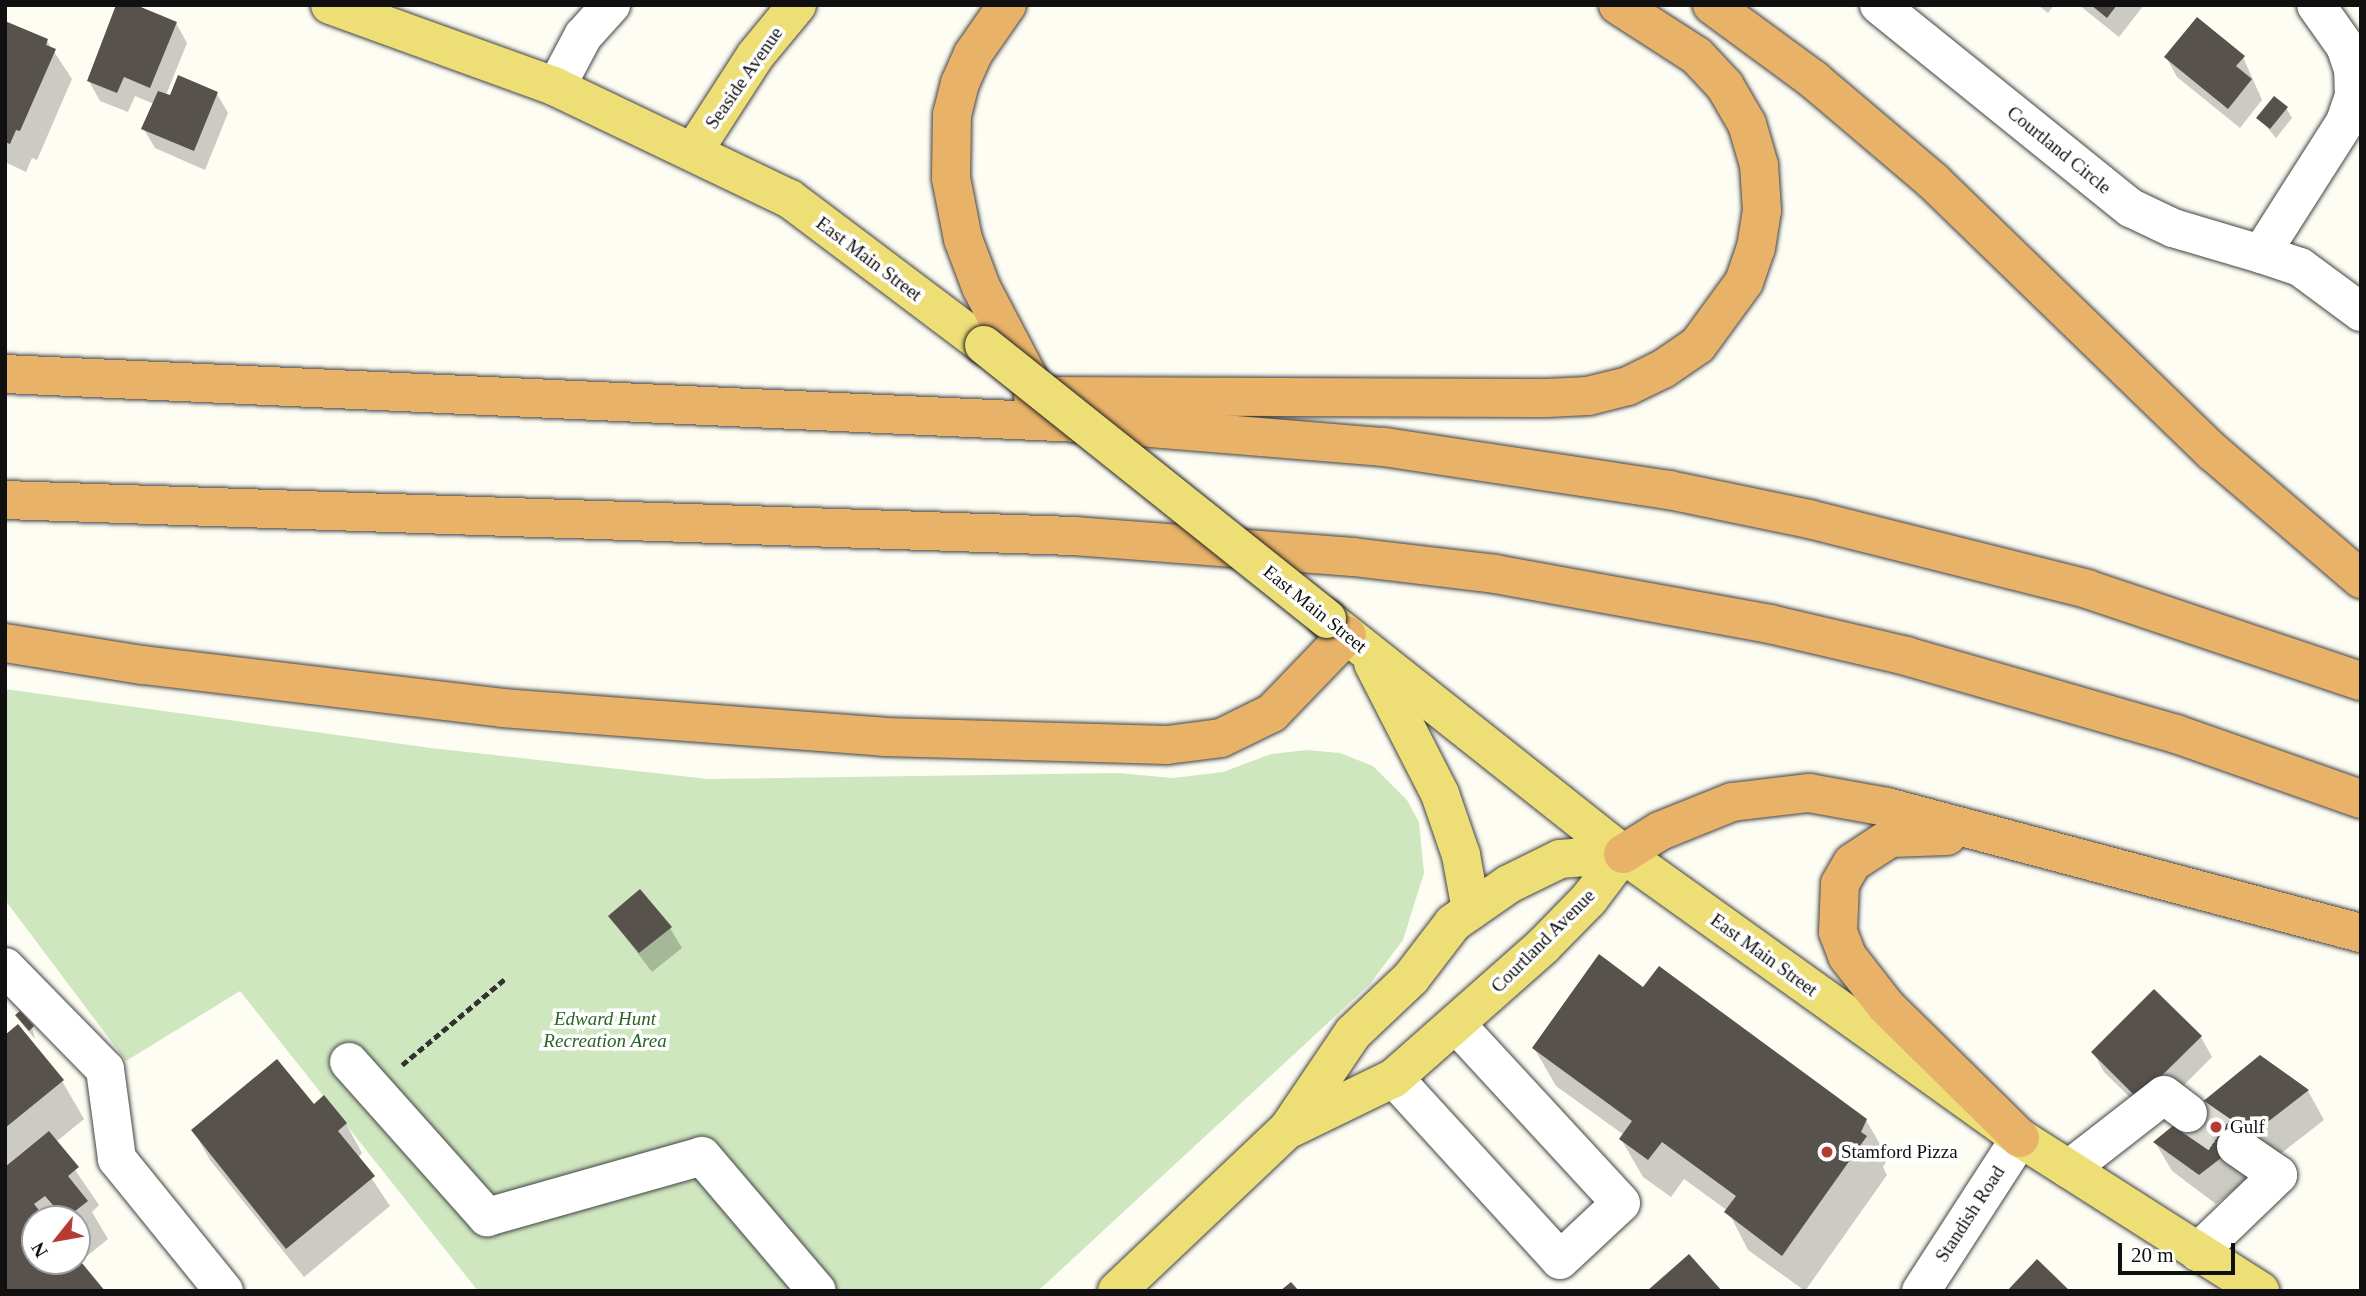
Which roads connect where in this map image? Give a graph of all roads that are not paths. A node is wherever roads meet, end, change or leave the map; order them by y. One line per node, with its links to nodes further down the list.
1 (611, 5): 9 (street)
2 (797, 5): 10 (main road, Seaside Avenue)
3 (1007, 5): 14 (highway)
4 (1618, 5): 15 (highway)
5 (1712, 5): 17 (highway)
6 (1879, 5): 11 (street, Courtland Circle)
7 (2316, 5): 11 (street)
8 (338, 7): 9 (main road, East Main Street)
9 (556, 87): 10 (main road, East Main Street)
10 (693, 152): 14 (main road, East Main Street, bridge)
11 (2261, 254): 12 (street, Courtland Circle)
12 (2361, 312)
13 (5, 374): 15 (highway)
14 (1029, 379): 18 (main road, East Main Street, bridge)
15 (453, 394): 20 (highway)
16 (5, 500): 21 (highway)
17 (2361, 579)
18 (1347, 635): 19 (highway); 22 (main road, East Main Street); 24 (main road)
19 (5, 643)
20 (2361, 681)
21 (2361, 799)
22 (1623, 854): 23 (highway); 24 (main road, Courtland Avenue); 27 (main road, Courtland Avenue); 33 (main road, East Main Street)
23 (2177, 885): 25 (highway); 33 (highway)
24 (1471, 910): 28 (main road, Courtland Avenue)
25 (2361, 933)
26 (5, 967): 38 (street)
27 (1457, 1024): 30 (main road, Courtland Avenue); 30 (street)
28 (1353, 1033): 30 (main road); 32 (main road, Courtland Avenue)
29 (349, 1062): 37 (street)
30 (1394, 1078): 32 (main road, Courtland Avenue)
31 (2188, 1113): 35 (street)
32 (1287, 1129): 39 (main road, Courtland Avenue)
33 (2020, 1138): 35 (main road, East Main Street); 40 (street, Standish Road)
34 (2236, 1146): 36 (street)
35 (2069, 1168): 36 (main road, East Main Street)
36 (2198, 1252): 41 (main road, East Main Street)
37 (813, 1289)
38 (224, 1291)
39 (1117, 1291)
40 (1921, 1291)
41 (2260, 1291)

